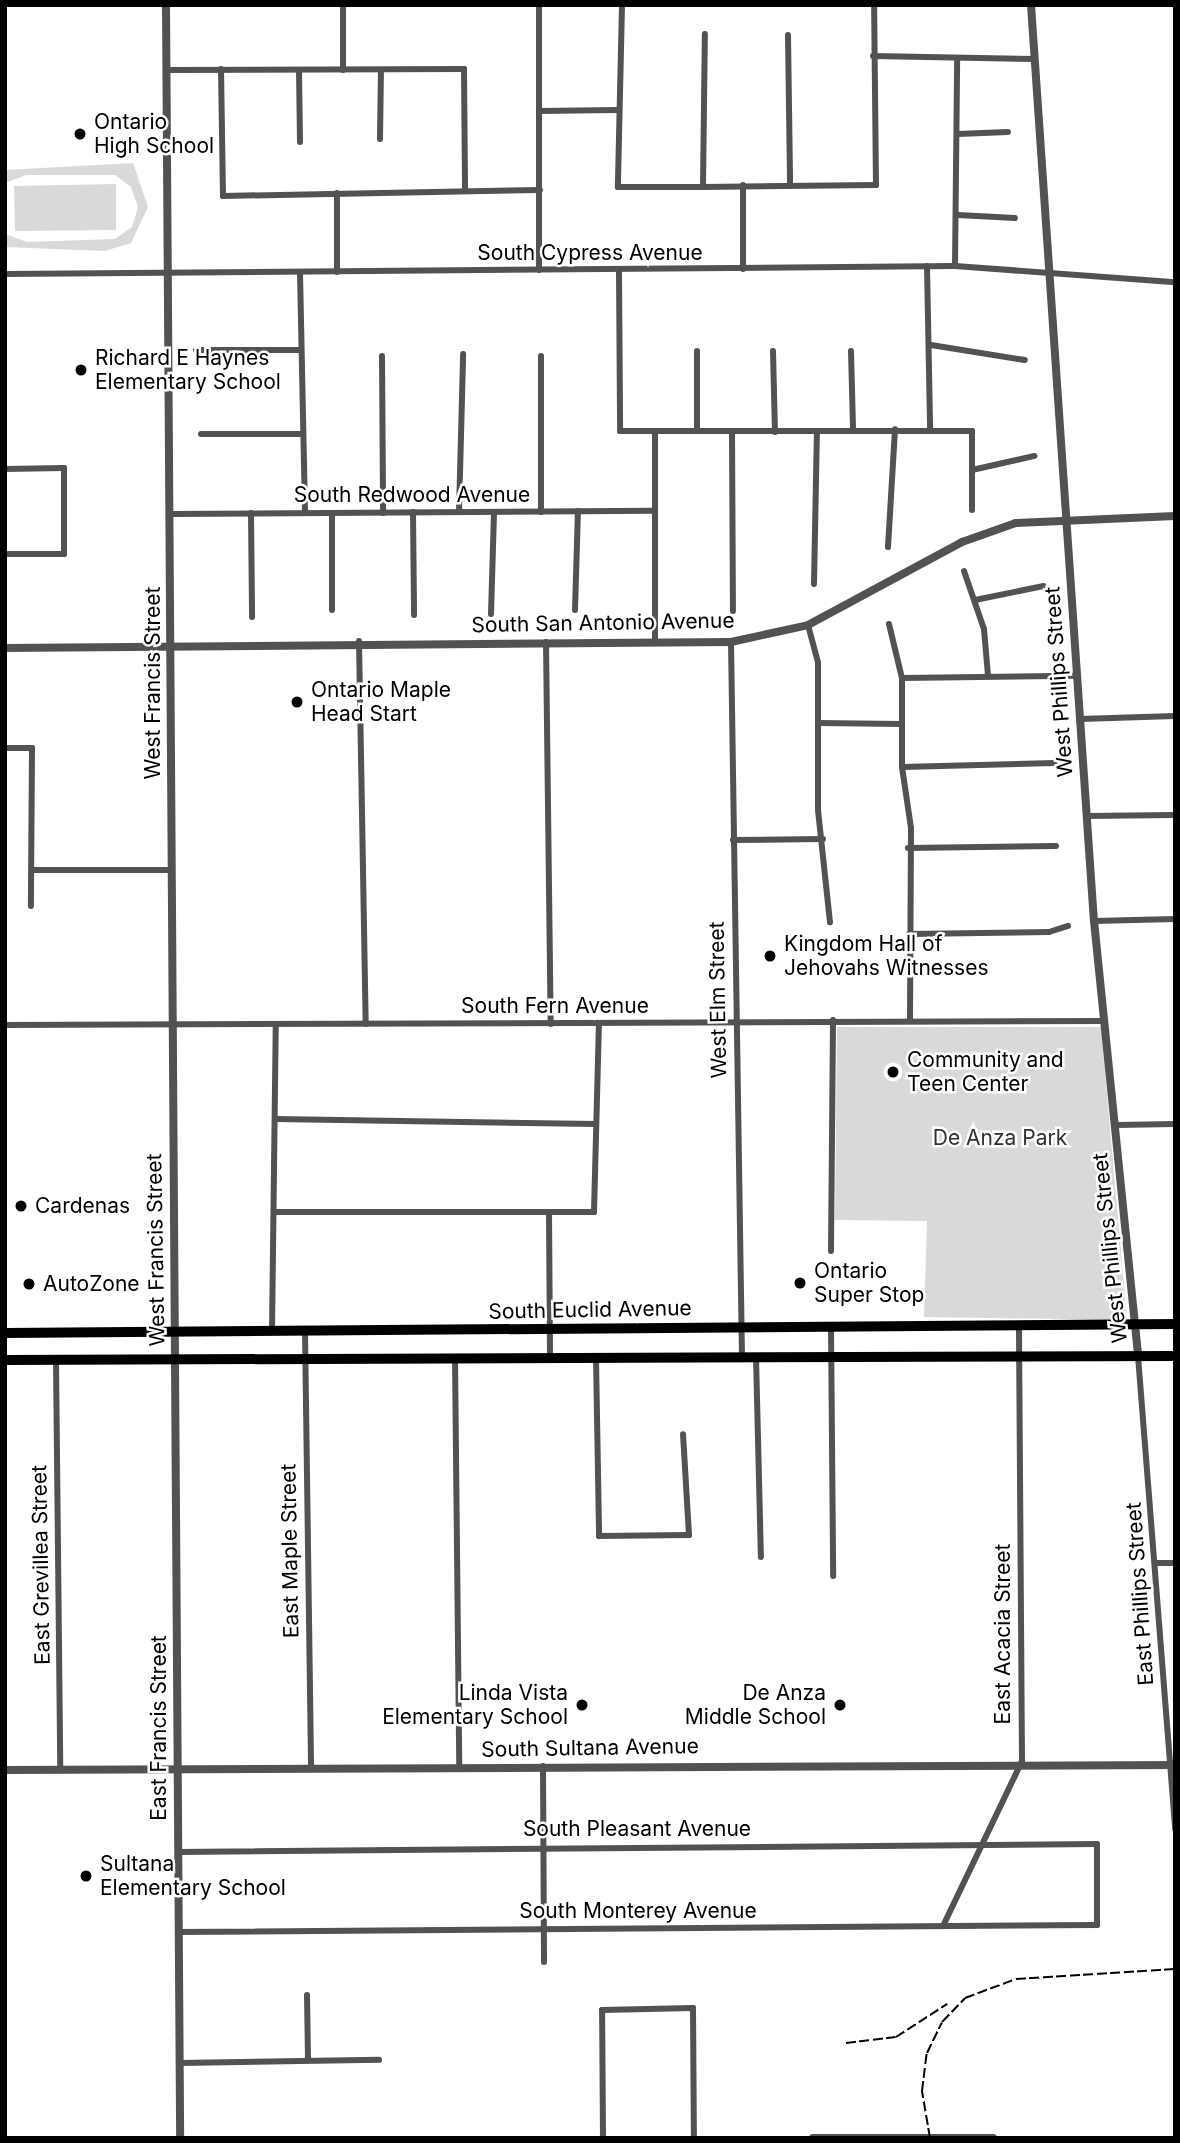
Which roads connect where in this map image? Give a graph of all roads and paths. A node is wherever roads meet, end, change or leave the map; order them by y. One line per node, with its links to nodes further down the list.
1 (166, 5): 14 (street, West Francis Street)
2 (343, 5): 15 (street)
3 (539, 5): 18 (street)
4 (622, 5): 17 (street)
5 (874, 5): 9 (street)
6 (1031, 5): 10 (street, West Phillips Street)
7 (705, 34): 25 (street)
8 (788, 35): 24 (street)
9 (873, 56): 11 (street); 24 (street)
10 (1035, 59): 11 (street); 40 (street, West Phillips Street)
11 (957, 61): 20 (street)
12 (221, 69): 13 (street); 14 (street); 28 (street)
13 (299, 69): 15 (street); 22 (street)
14 (166, 70): 37 (street, West Francis Street)
15 (343, 70): 16 (street)
16 (380, 71): 21 (street); 26 (street)
17 (618, 110): 18 (street); 25 (street)
18 (539, 111): 27 (street)
19 (1009, 132): 20 (street)
20 (958, 134): 29 (street)
21 (380, 139)
22 (300, 142)
23 (743, 185): 24 (street); 25 (street); 33 (street)
24 (790, 186)
25 (703, 187)
26 (465, 190): 27 (street); 28 (street)
27 (540, 190): 34 (street)
28 (337, 193): 36 (street)
29 (958, 215): 30 (street); 32 (street)
30 (1015, 218)
31 (927, 266): 32 (street, South Cypress Avenue); 33 (street, South Cypress Avenue); 42 (street)
32 (955, 266): 40 (street, South Cypress Avenue)
33 (743, 269): 35 (street, South Cypress Avenue)
34 (539, 270): 35 (street, South Cypress Avenue); 36 (street, South Cypress Avenue)
35 (619, 271): 56 (street)
36 (337, 272): 38 (street, South Cypress Avenue)
37 (170, 273): 38 (street, South Cypress Avenue); 39 (street, South Cypress Avenue); 76 (street, West Francis Street)
38 (300, 273): 44 (street)
39 (5, 274)
40 (1047, 276): 41 (street, South Cypress Avenue); 78 (street, West Phillips Street)
41 (1175, 282)
42 (931, 345): 51 (street); 52 (street)
43 (196, 350): 44 (street)
44 (301, 350): 61 (street)
45 (696, 351): 55 (street)
46 (773, 351): 58 (street)
47 (851, 351): 53 (street)
48 (463, 354): 69 (street)
49 (382, 356): 75 (street)
50 (541, 356): 71 (street)
51 (1025, 360)
52 (930, 428): 54 (street); 64 (street)
53 (853, 429): 54 (street); 59 (street)
54 (895, 429): 79 (street)
55 (698, 430): 56 (street); 57 (street)
56 (655, 431): 67 (street)
57 (732, 431): 58 (street); 87 (street)
58 (775, 432): 59 (street)
59 (817, 433): 82 (street)
60 (201, 434): 61 (street)
61 (303, 434): 73 (street)
62 (1034, 456): 64 (street)
63 (5, 469): 80 (street)
64 (972, 470): 65 (street)
65 (972, 510)
66 (578, 511): 67 (street, South Redwood Avenue); 71 (street, South Redwood Avenue); 86 (street)
67 (653, 511): 94 (street)
68 (413, 512): 69 (street, South Redwood Avenue); 75 (street, South Redwood Avenue); 89 (street)
69 (459, 512): 70 (street, South Redwood Avenue)
70 (494, 512): 71 (street, South Redwood Avenue); 88 (street)
71 (541, 512)
72 (251, 513): 73 (street, South Redwood Avenue); 76 (street, South Redwood Avenue); 90 (street)
73 (305, 513): 74 (street, South Redwood Avenue)
74 (332, 513): 75 (street, South Redwood Avenue); 85 (street)
75 (383, 513)
76 (172, 514): 97 (street, West Francis Street)
77 (1175, 516): 78 (street, South San Antonio Avenue)
78 (1065, 517): 92 (street, South San Antonio Avenue); 99 (street, West Phillips Street)
79 (888, 547)
80 (5, 554)
81 (964, 571): 84 (street)
82 (814, 584)
83 (1044, 586): 84 (street)
84 (975, 600): 100 (street)
85 (332, 610)
86 (575, 610)
87 (733, 611)
88 (491, 614)
89 (414, 615)
90 (252, 617)
91 (890, 624): 101 (street)
92 (808, 625): 96 (street, South San Antonio Avenue); 104 (street)
93 (359, 641): 95 (street, South San Antonio Avenue); 97 (street, South San Antonio Avenue); 129 (street)
94 (655, 641): 95 (street, South San Antonio Avenue); 96 (street, South San Antonio Avenue)
95 (546, 642): 130 (street)
96 (731, 642): 112 (street, West Elm Street)
97 (170, 647): 98 (street, South San Antonio Avenue); 116 (street, West Francis Street)
98 (5, 648)
99 (1077, 676): 100 (street); 103 (street, West Phillips Street)
100 (988, 677): 101 (street)
101 (902, 678): 105 (street)
102 (1175, 716): 103 (street)
103 (1080, 719): 110 (street, West Phillips Street)
104 (818, 723): 105 (street); 111 (street)
105 (901, 724): 108 (street)
106 (5, 748): 115 (street)
107 (1055, 763): 108 (street)
108 (902, 766): 114 (street)
109 (1173, 815): 110 (street)
110 (1087, 816): 119 (street, West Phillips Street)
111 (823, 839): 112 (street); 120 (street)
112 (733, 840): 126 (street, West Elm Street)
113 (1056, 846): 114 (street)
114 (908, 848): 122 (street)
115 (33, 870): 116 (street); 117 (street)
116 (170, 870): 127 (street, West Francis Street)
117 (31, 906)
118 (1175, 919): 119 (street)
119 (1094, 921): 125 (street, West Phillips Street)
120 (830, 922)
121 (1068, 926): 122 (street)
122 (909, 934): 124 (street)
123 (833, 1020): 124 (street, South Fern Avenue); 126 (street, South Fern Avenue); 139 (street)
124 (910, 1021): 125 (street, South Fern Avenue)
125 (1104, 1021): 136 (street, West Phillips Street)
126 (736, 1022): 132 (street, South Fern Avenue); 143 (street, West Elm Street)
127 (171, 1024): 128 (street, South Fern Avenue); 131 (street, South Fern Avenue); 149 (street, West Francis Street)
128 (276, 1024): 129 (street, South Fern Avenue); 133 (street)
129 (366, 1024): 130 (street, South Fern Avenue)
130 (551, 1024): 132 (street, South Fern Avenue)
131 (5, 1025)
132 (599, 1026): 134 (street)
133 (276, 1119): 134 (street); 137 (street)
134 (596, 1124): 138 (street)
135 (1175, 1124): 136 (street)
136 (1116, 1125): 140 (street, West Phillips Street)
137 (274, 1212): 138 (street); 146 (street)
138 (549, 1212): 145 (street)
139 (831, 1251)
140 (1134, 1324): 141 (main road, South Euclid Avenue); 142 (main road, South Euclid Avenue); 151 (street, West Phillips Street)
141 (1175, 1324)
142 (1019, 1325): 144 (main road, South Euclid Avenue); 150 (street, East Acacia Street)
143 (741, 1326): 144 (main road, South Euclid Avenue); 145 (main road, South Euclid Avenue); 153 (street, West Elm Street)
144 (831, 1326): 155 (street)
145 (550, 1331): 147 (main road, South Euclid Avenue); 158 (street)
146 (272, 1332): 147 (main road, South Euclid Avenue); 149 (main road, South Euclid Avenue)
147 (305, 1332): 156 (street, East Maple Street)
148 (5, 1333): 149 (main road, South Euclid Avenue)
149 (175, 1333): 162 (street, West Francis Street)
150 (1019, 1356): 151 (main road); 155 (main road); 168 (street, East Acacia Street)
151 (1138, 1356): 152 (main road); 165 (street, East Phillips Street)
152 (1175, 1356)
153 (742, 1357): 154 (main road); 159 (main road)
154 (756, 1357): 155 (main road); 164 (street)
155 (831, 1357): 167 (street)
156 (304, 1358): 157 (main road); 162 (main road); 173 (street, East Maple Street)
157 (455, 1358): 158 (main road); 171 (street)
158 (550, 1358): 159 (main road)
159 (596, 1358): 163 (street)
160 (5, 1360): 161 (main road)
161 (56, 1360): 162 (main road); 175 (street, East Grevillea Street)
162 (175, 1361): 172 (street, East Francis Street)
163 (683, 1434)
164 (761, 1557)
165 (1155, 1563): 166 (street); 169 (street, East Phillips Street)
166 (1175, 1563)
167 (833, 1576)
168 (1021, 1761): 169 (street, South Sultana Avenue); 170 (street, South Sultana Avenue); 177 (street, East Acacia Street)
169 (1172, 1765): 176 (street, East Phillips Street)
170 (543, 1766): 171 (street, South Sultana Avenue); 178 (street)
171 (459, 1767): 173 (street, South Sultana Avenue)
172 (177, 1769): 173 (street, South Sultana Avenue); 175 (street, South Sultana Avenue); 179 (street, East Francis Street)
173 (311, 1769)
174 (5, 1770): 175 (street, South Sultana Avenue)
175 (60, 1770)
176 (1175, 1830)
177 (981, 1844): 178 (street, South Pleasant Avenue); 180 (street, South Pleasant Avenue); 181 (street, East Acacia Street)
178 (542, 1847): 179 (street, South Pleasant Avenue); 182 (street)
179 (178, 1852): 183 (street, East Francis Street)
180 (1097, 1925): 181 (street, South Monterey Avenue)
181 (943, 1926): 182 (street, South Monterey Avenue)
182 (543, 1929): 183 (street, South Monterey Avenue); 184 (street)
183 (178, 1932): 188 (street, East Francis Street)
184 (544, 1962)
185 (307, 1995): 186 (street)
186 (308, 2060): 187 (street); 188 (street)
187 (379, 2060)
188 (179, 2063): 189 (street, East Francis Street)
189 (180, 2138)
190 (603, 2138): 191 (street)
191 (694, 2138)
192 (813, 2138): 193 (street)
193 (993, 2138)

